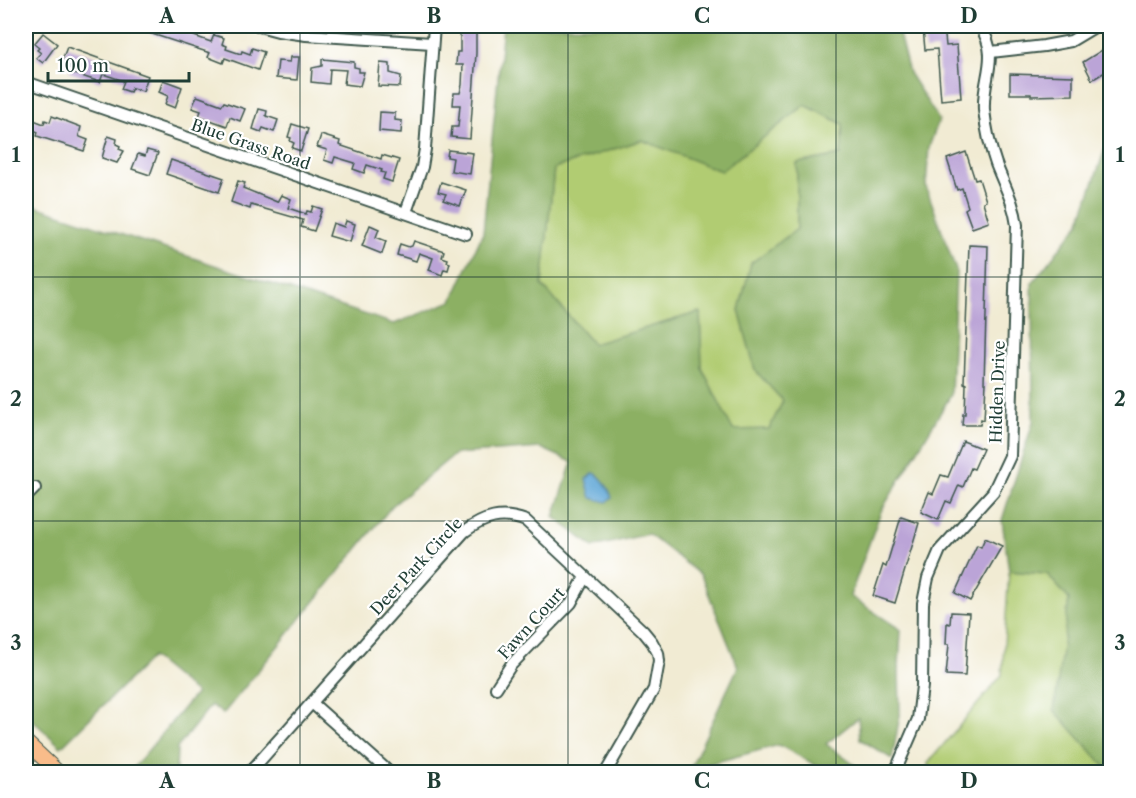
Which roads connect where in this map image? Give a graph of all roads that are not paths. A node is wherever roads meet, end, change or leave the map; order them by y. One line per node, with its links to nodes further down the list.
1 (259, 26): 6 (street)
2 (434, 26): 6 (street)
3 (980, 26): 7 (street)
4 (1096, 26): 5 (street)
5 (1078, 30): 7 (street)
6 (432, 44): 9 (street)
7 (991, 52): 21 (street, Hidden Drive)
8 (26, 82): 9 (street, Blue Grass Road)
9 (406, 212): 10 (street, Blue Grass Road)
10 (466, 234)
11 (35, 488): 12 (street)
12 (26, 497)
13 (585, 577): 14 (street, Fawn Court); 15 (street, Deer Park Circle); 20 (street, Deer Park Circle)
14 (496, 688)
15 (312, 704): 18 (street, Deer Park Circle); 19 (street)
16 (26, 742): 17 (main road)
17 (58, 772)
18 (250, 772)
19 (389, 772)
20 (606, 772)
21 (895, 772)

